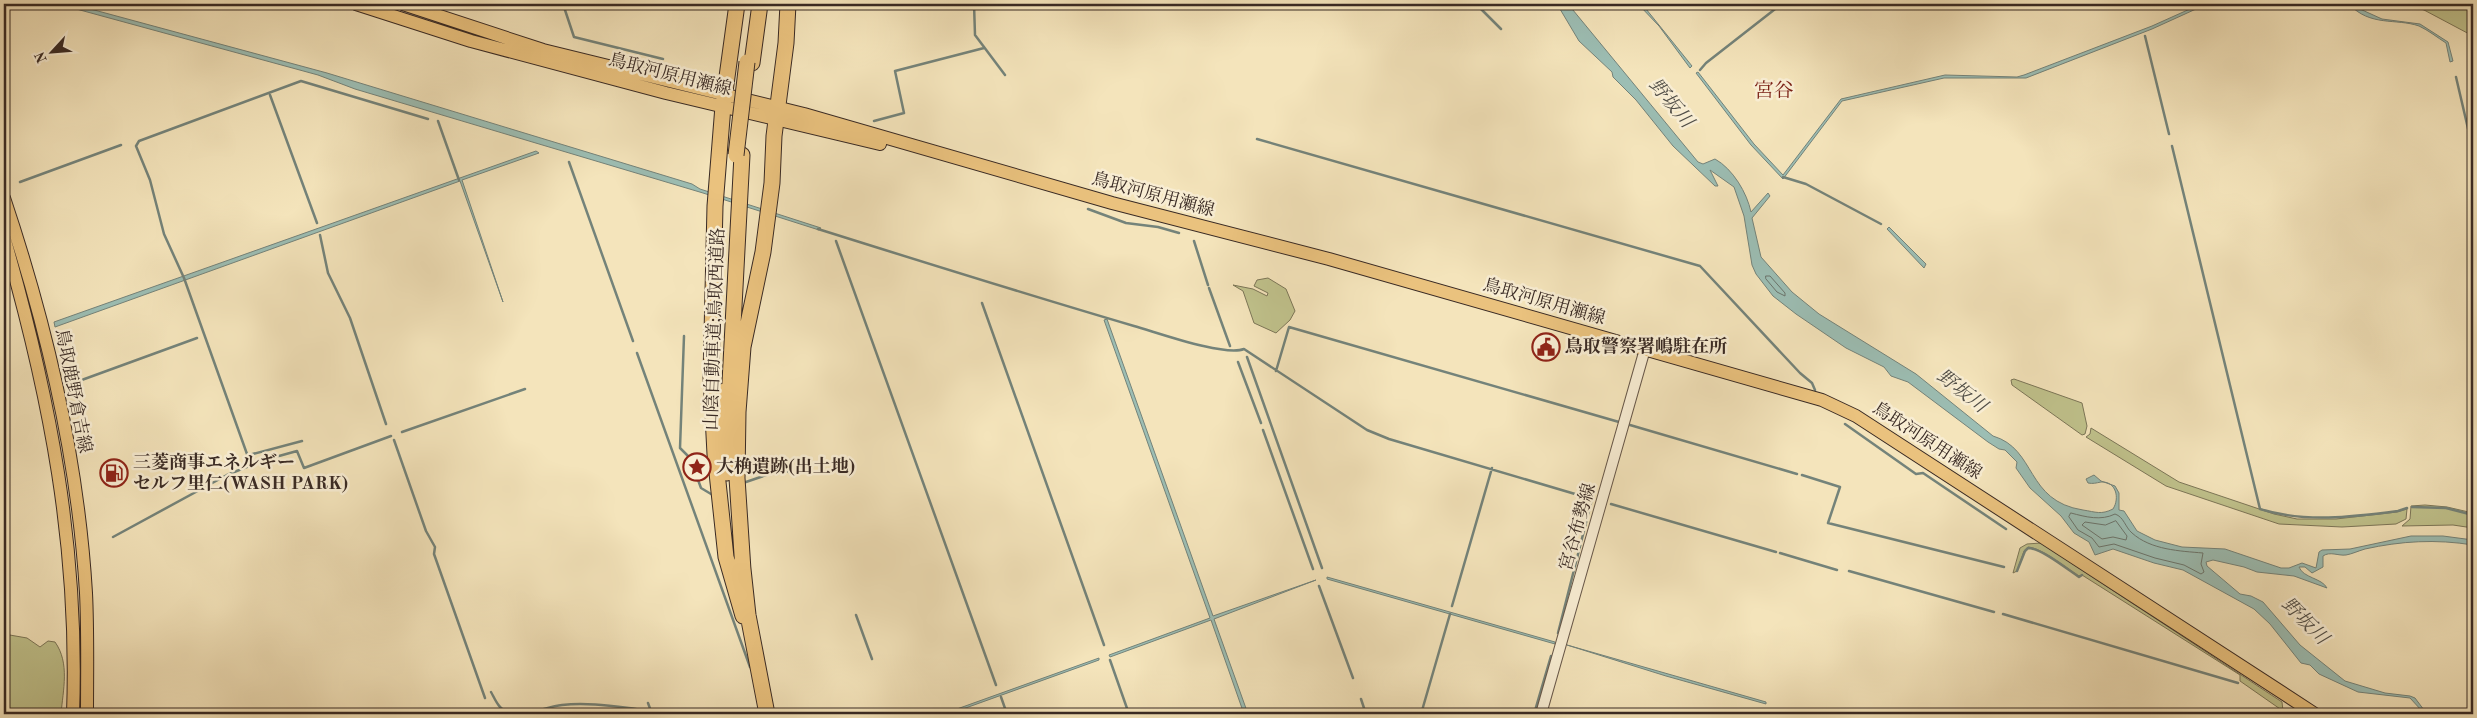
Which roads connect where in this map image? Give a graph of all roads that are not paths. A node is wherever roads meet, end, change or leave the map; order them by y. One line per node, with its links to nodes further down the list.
1 (356, 4): 8 (main road, 鳥取河原用瀬線)
2 (403, 4): 8 (main road, 鳥取河原用瀬線)
3 (737, 4): 8 (highway)
4 (754, 4): 7 (highway, 山陰自動車道;鳥取西道路)
5 (760, 4): 7 (highway, 山陰自動車道;鳥取西道路)
6 (788, 4): 9 (highway)
7 (749, 62): 13 (highway, 山陰自動車道;鳥取西道路, bridge)
8 (724, 100): 9 (main road, 鳥取河原用瀬線); 13 (highway)
9 (776, 113): 12 (main road, 鳥取河原用瀬線); 13 (highway)
10 (4, 198): 15 (main road, 鳥取鹿野倉吉線)
11 (4, 237): 14 (main road, 鳥取鹿野倉吉線)
12 (1646, 349): 18 (street, 宮谷布勢線); 19 (main road, 鳥取河原用瀬線)
13 (727, 453): 16 (highway); 17 (highway)
14 (73, 714)
15 (87, 714)
16 (760, 714)
17 (767, 714)
18 (1542, 714)
19 (2315, 714)

